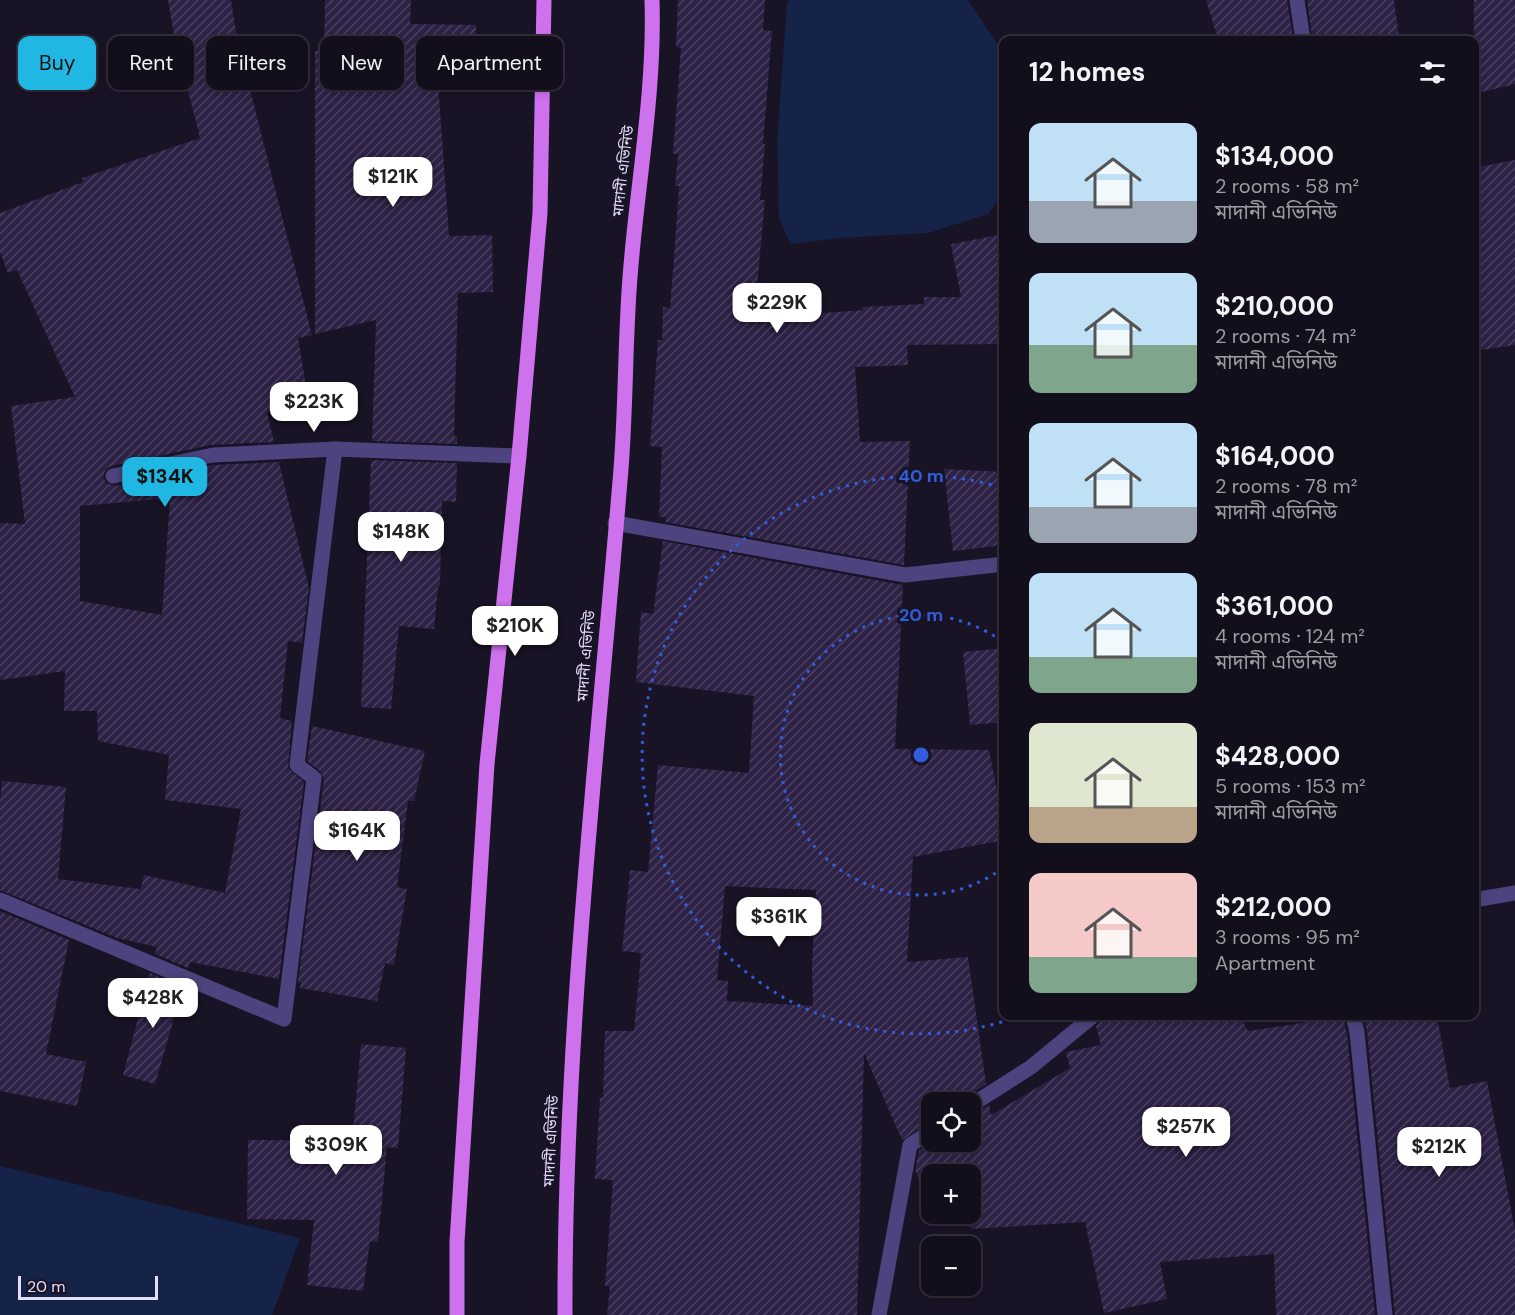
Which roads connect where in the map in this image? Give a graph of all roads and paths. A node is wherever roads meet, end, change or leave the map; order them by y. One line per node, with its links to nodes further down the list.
1 (544, 0): 6 (main road)
2 (652, 0): 8 (main road, মাদানী এভিনিউ)
3 (1297, 0): 4 (street)
4 (1302, 36)
5 (335, 449): 6 (street); 7 (street); 12 (street)
6 (519, 456): 17 (main road)
7 (113, 476)
8 (615, 523): 9 (street); 18 (main road, মাদানী এভিনিউ)
9 (999, 565)
10 (1515, 892): 11 (street)
11 (1479, 899)
12 (0, 900)
13 (1088, 1020): 15 (street)
14 (1354, 1020): 20 (street)
15 (981, 1099)
16 (921, 1138): 19 (street)
17 (457, 1315)
18 (565, 1315)
19 (879, 1315)
20 (1385, 1315)

